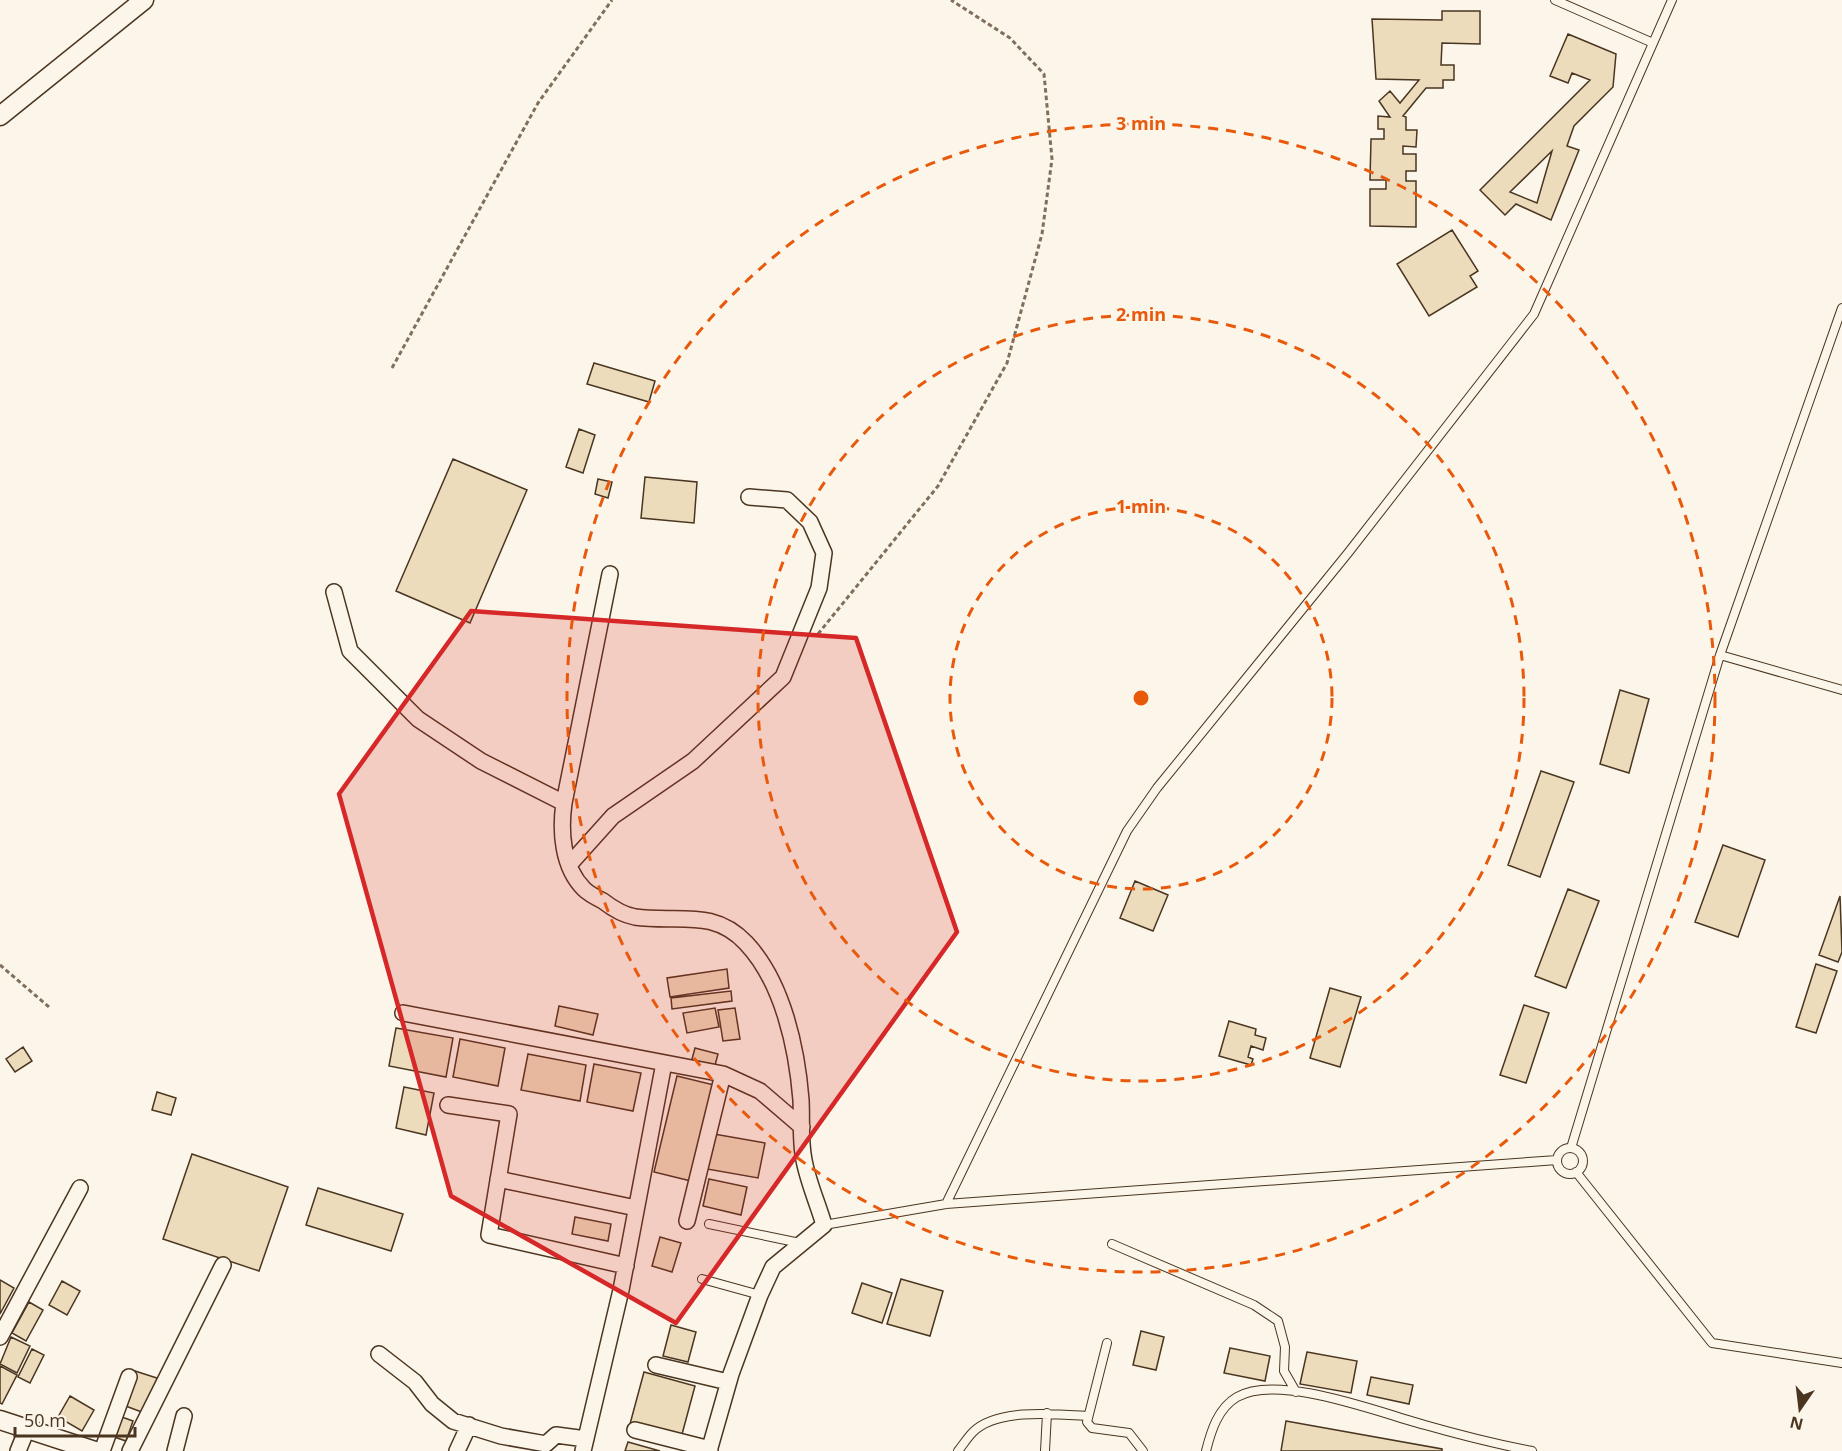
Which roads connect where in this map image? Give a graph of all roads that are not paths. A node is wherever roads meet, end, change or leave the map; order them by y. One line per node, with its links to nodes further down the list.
1 (144, 0): 5 (street)
2 (1556, 0): 4 (lane)
3 (1672, 0): 4 (lane)
4 (1653, 43): 24 (lane)
5 (0, 116)
6 (1842, 308): 10 (lane)
7 (749, 497): 13 (street)
8 (610, 574): 12 (street)
9 (334, 592): 12 (street)
10 (1720, 655): 11 (lane); 19 (lane)
11 (1842, 690)
12 (564, 803): 13 (street)
13 (569, 865): 18 (street)
14 (403, 1013): 15 (street)
15 (664, 1063): 16 (street); 25 (street)
16 (723, 1074): 18 (street); 26 (street)
17 (447, 1105): 22 (street)
18 (802, 1127): 28 (street)
19 (1571, 1148): 20 (lane); 21 (lane)
20 (1557, 1160): 21 (lane); 24 (lane)
21 (1576, 1172): 38 (lane)
22 (498, 1179): 25 (street); 32 (street)
23 (80, 1188): 35 (street)
24 (946, 1204): 28 (lane)
25 (636, 1208): 32 (street)
26 (687, 1221)
27 (709, 1224): 29 (lane)
28 (824, 1225): 29 (street)
29 (800, 1243): 34 (street)
30 (1112, 1244): 42 (lane)
31 (223, 1265): 56 (street)
32 (626, 1266): 50 (street)
33 (702, 1279): 34 (lane)
34 (760, 1295): 41 (street)
35 (0, 1337)
36 (1107, 1343): 45 (lane)
37 (379, 1354): 47 (street)
38 (1842, 1364)
39 (656, 1365): 41 (street)
40 (129, 1377): 55 (street)
41 (728, 1382): 51 (street)
42 (1296, 1392): 62 (lane); 63 (lane)
43 (1047, 1413): 45 (lane); 59 (lane); 60 (lane)
44 (184, 1416): 57 (street)
45 (1087, 1416): 61 (lane)
46 (0, 1420): 48 (street)
47 (468, 1425): 50 (street); 58 (street)
48 (30, 1430): 52 (street); 53 (street); 54 (street)
49 (635, 1430): 51 (street)
50 (585, 1445)
51 (710, 1450)
52 (18, 1451)
53 (26, 1451)
54 (95, 1451)
55 (102, 1451)
56 (130, 1451)
57 (175, 1451)
58 (457, 1451)
59 (958, 1451)
60 (1045, 1451)
61 (1143, 1451)
62 (1206, 1451)
63 (1532, 1451)

